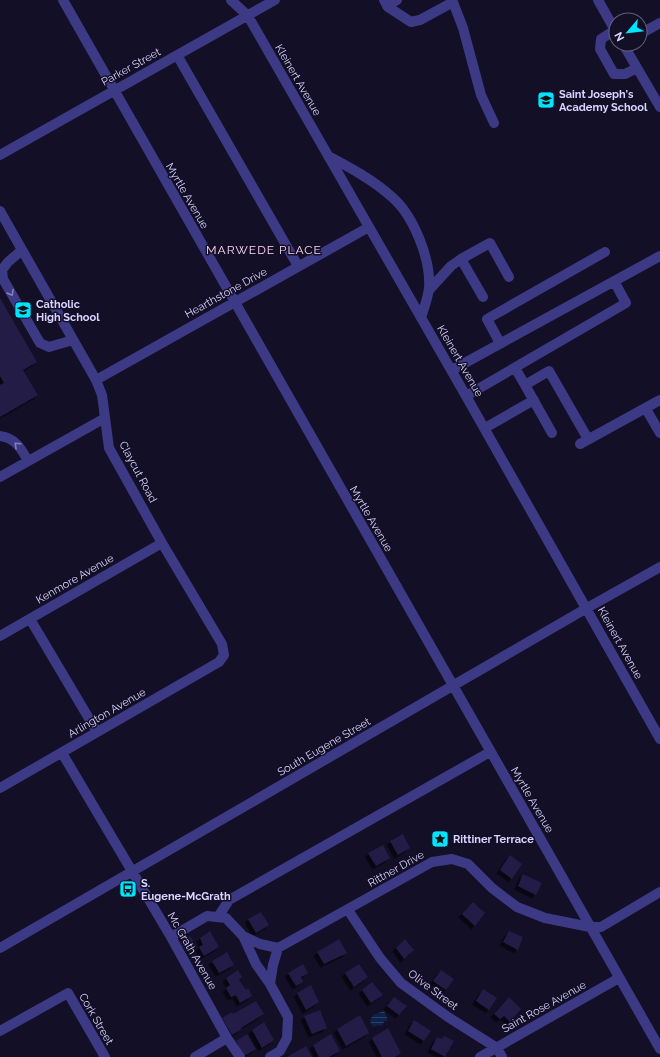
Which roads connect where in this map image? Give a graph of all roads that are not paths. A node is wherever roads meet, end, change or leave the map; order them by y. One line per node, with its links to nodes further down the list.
1 (63, 0): 16 (street, Myrtle Avenue)
2 (231, 0): 8 (street, Kleinert Avenue)
3 (274, 0): 8 (street, Parker Street)
4 (397, 0): 7 (street)
5 (598, 0): 9 (street)
6 (453, 1): 7 (street); 18 (street)
7 (386, 3)
8 (248, 16): 14 (street, Parker Street); 20 (street, Kleinert Avenue)
9 (608, 17)
10 (660, 23): 11 (street)
11 (648, 30)
12 (608, 35): 15 (street)
13 (628, 52): 15 (street)
14 (176, 55): 16 (street, Parker Street); 27 (street)
15 (637, 68): 17 (street)
16 (113, 90): 19 (street, Parker Street); 32 (street, Myrtle Avenue)
17 (660, 107)
18 (494, 123)
19 (0, 155)
20 (328, 155): 22 (street, Kleinert Avenue); 30 (street)
21 (0, 213): 23 (street, Claycut Road)
22 (368, 227): 27 (street, Hearthstone Drive); 33 (street, Kleinert Avenue)
23 (22, 250): 34 (street, Claycut Road); 34 (street, one-way to 34)
24 (604, 252): 35 (street)
25 (660, 256): 29 (street)
26 (461, 259): 28 (street); 30 (street); 31 (street)
27 (298, 266): 32 (street, Hearthstone Drive)
28 (508, 278)
29 (614, 281): 35 (street); 36 (street)
30 (429, 290): 33 (street)
31 (483, 297)
32 (234, 302): 38 (street, Hearthstone Drive); 57 (street, Myrtle Avenue)
33 (422, 318): 37 (street, Kleinert Avenue)
34 (73, 340): 38 (street, Claycut Road)
35 (500, 343): 37 (street)
36 (515, 368): 39 (street); 40 (street)
37 (452, 370): 40 (street, Kleinert Avenue)
38 (96, 380): 44 (street, Claycut Road)
39 (525, 384): 41 (street); 43 (street)
40 (466, 396): 45 (street, Kleinert Avenue)
41 (534, 400): 45 (street); 46 (street)
42 (660, 401): 43 (street)
43 (646, 409): 47 (street)
44 (105, 418): 49 (street); 51 (street, Claycut Road)
45 (485, 428): 53 (street, Kleinert Avenue)
46 (552, 432)
47 (660, 433)
48 (0, 436): 49 (street, one-way to 48)
49 (28, 461): 50 (street)
50 (0, 477)
51 (162, 543): 54 (street, Kenmore Avenue); 56 (street, Claycut Road)
52 (660, 567): 53 (street, South Eugene Street)
53 (587, 608): 57 (street, South Eugene Street); 59 (street, Kleinert Avenue)
54 (30, 619): 55 (street, Kenmore Avenue); 58 (street)
55 (0, 636)
56 (224, 655): 58 (street, Arlington Avenue)
57 (453, 686): 61 (street, Myrtle Avenue); 63 (street, South Eugene Street)
58 (97, 732): 60 (street, Arlington Avenue)
59 (660, 739)
60 (62, 752): 62 (street, Arlington Avenue); 63 (street, Mc Grath Avenue)
61 (490, 752): 66 (street); 67 (street, Myrtle Avenue)
62 (0, 788)
63 (132, 872): 69 (street, Mc Grath Avenue); 70 (street, South Eugene Street)
64 (659, 896): 67 (street)
65 (348, 910): 67 (street, Rittner Drive); 71 (street, Rittner Drive); 76 (street, Olive Street)
66 (218, 917): 68 (street); 69 (street)
67 (590, 926): 72 (street, Myrtle Avenue)
68 (243, 936): 71 (street); 73 (street)
69 (171, 937): 75 (street, Mc Grath Avenue)
70 (0, 948)
71 (278, 948): 73 (street)
72 (619, 978): 76 (street, Saint Rose Avenue); 77 (street, Myrtle Avenue)
73 (270, 984): 81 (street)
74 (0, 1031): 78 (street, Cork Street)
75 (227, 1038): 79 (street); 80 (street, Mc Grath Avenue)
76 (497, 1048): 82 (street, Saint Rose Avenue); 83 (street, Olive Street)
77 (660, 1049)
78 (105, 1057)
79 (195, 1057)
80 (240, 1057)
81 (270, 1057)
82 (480, 1057)
83 (502, 1057)

